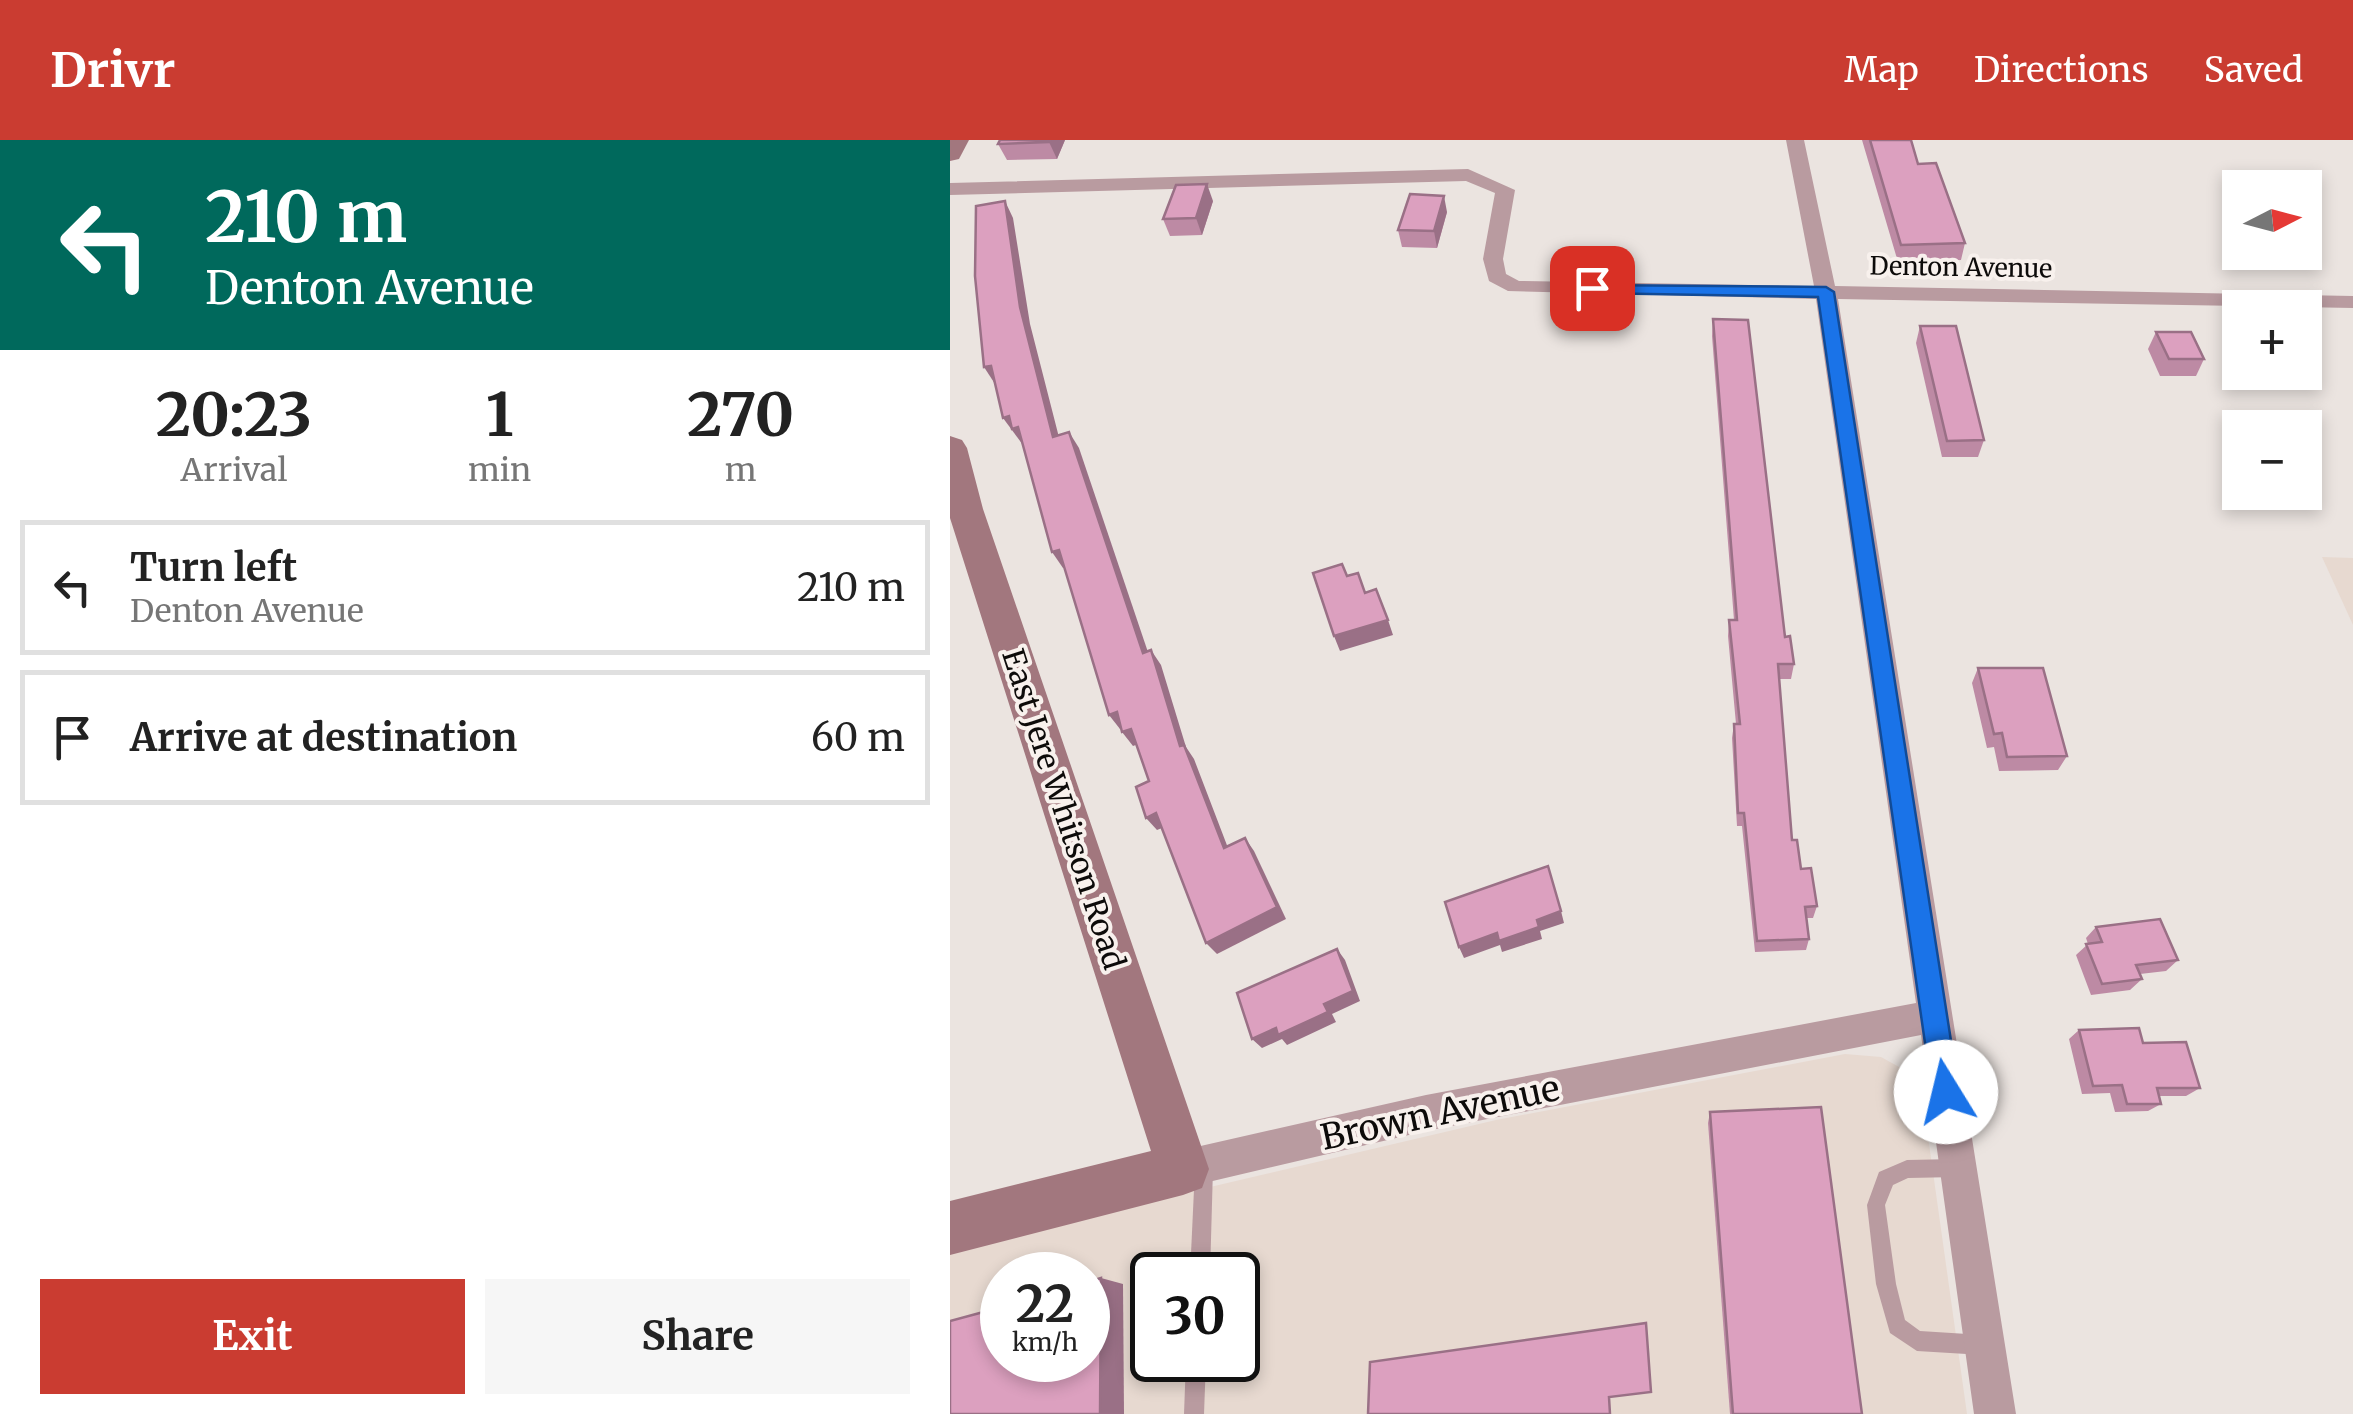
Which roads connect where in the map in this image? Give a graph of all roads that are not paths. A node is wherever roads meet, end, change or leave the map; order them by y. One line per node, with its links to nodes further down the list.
1 (956, 140): 3 (street)
2 (1795, 140): 5 (street)
3 (950, 153)
4 (950, 189): 5 (street, Denton Avenue)
5 (1826, 292): 6 (street, Denton Avenue); 8 (street)
6 (2353, 302)
7 (950, 448): 9 (street, East Jere Whitson Road)
8 (1934, 1016): 9 (street, Brown Avenue); 10 (street)
9 (1193, 1167): 11 (street, Brown Avenue); 12 (lane)
10 (1958, 1168): 13 (street); 13 (lane)
11 (950, 1228)
12 (1199, 1252)
13 (1984, 1345): 16 (street)
14 (1195, 1382): 15 (lane)
15 (1194, 1414)
16 (1995, 1414)

